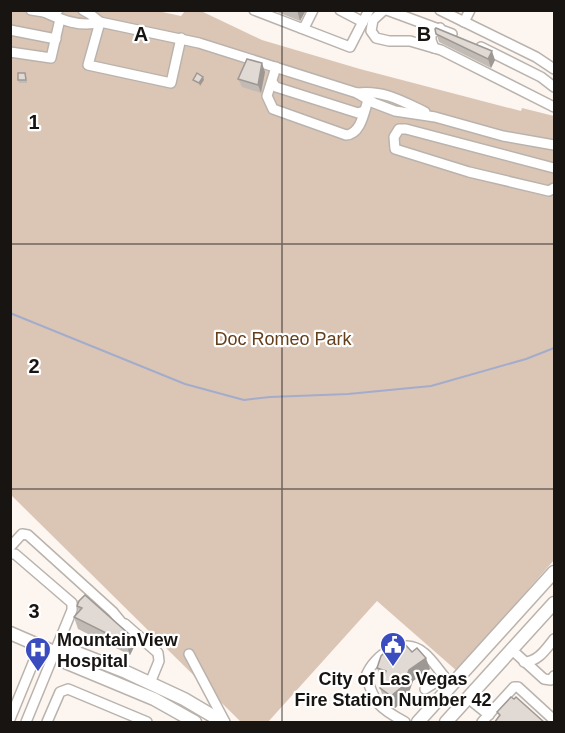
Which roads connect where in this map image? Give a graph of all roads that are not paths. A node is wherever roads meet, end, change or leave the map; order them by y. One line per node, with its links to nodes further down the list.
1 (31, 10): 10 (street)
2 (83, 10): 11 (street)
3 (254, 10): 14 (street)
4 (313, 10): 14 (street)
5 (340, 10): 12 (street)
6 (369, 10): 12 (street)
7 (385, 10): 15 (street); 21 (street)
8 (440, 10): 13 (street)
9 (470, 10): 13 (street)
10 (59, 15): 11 (street); 19 (street)
11 (100, 22): 18 (street); 18 (street)
12 (363, 22): 14 (street)
13 (464, 22): 24 (street)
14 (301, 28)
15 (440, 28): 17 (street); 21 (street)
16 (10, 30): 19 (street)
17 (459, 37)
18 (181, 38): 23 (street)
19 (56, 39): 22 (street)
20 (468, 42): 26 (street)
21 (434, 48): 29 (street)
22 (10, 52)
23 (276, 67): 25 (street); 27 (street)
24 (554, 67)
25 (272, 82): 30 (street); 30 (street)
26 (555, 87)
27 (357, 93): 28 (street); 32 (street)
28 (368, 100): 30 (street); 31 (street)
29 (555, 107)
30 (364, 111)
31 (403, 112): 32 (street); 33 (street)
32 (435, 117): 34 (street)
33 (399, 129): 35 (street); 36 (street)
34 (555, 145)
35 (555, 168)
36 (555, 188)
37 (11, 548): 44 (street); 49 (street)
38 (555, 572): 48 (main road)
39 (555, 603): 43 (main road)
40 (10, 633): 42 (main road)
41 (555, 639): 46 (street)
42 (40, 646): 44 (main road); 53 (street)
43 (512, 651): 46 (street); 51 (main road)
44 (54, 652): 49 (main road); 55 (street); 58 (main road)
45 (189, 654): 59 (street)
46 (524, 662): 47 (street)
47 (553, 680)
48 (449, 682): 50 (street); 51 (main road); 60 (street); 61 (main road)
49 (150, 683): 59 (main road)
50 (425, 689)
51 (468, 698): 52 (street); 62 (main road)
52 (489, 715): 54 (street); 63 (street)
53 (10, 718)
54 (555, 720)
55 (26, 723)
56 (47, 723): 57 (street)
57 (147, 723)
58 (195, 723)
59 (224, 723)
60 (405, 723)
61 (418, 723)
62 (446, 723)
63 (482, 723)

